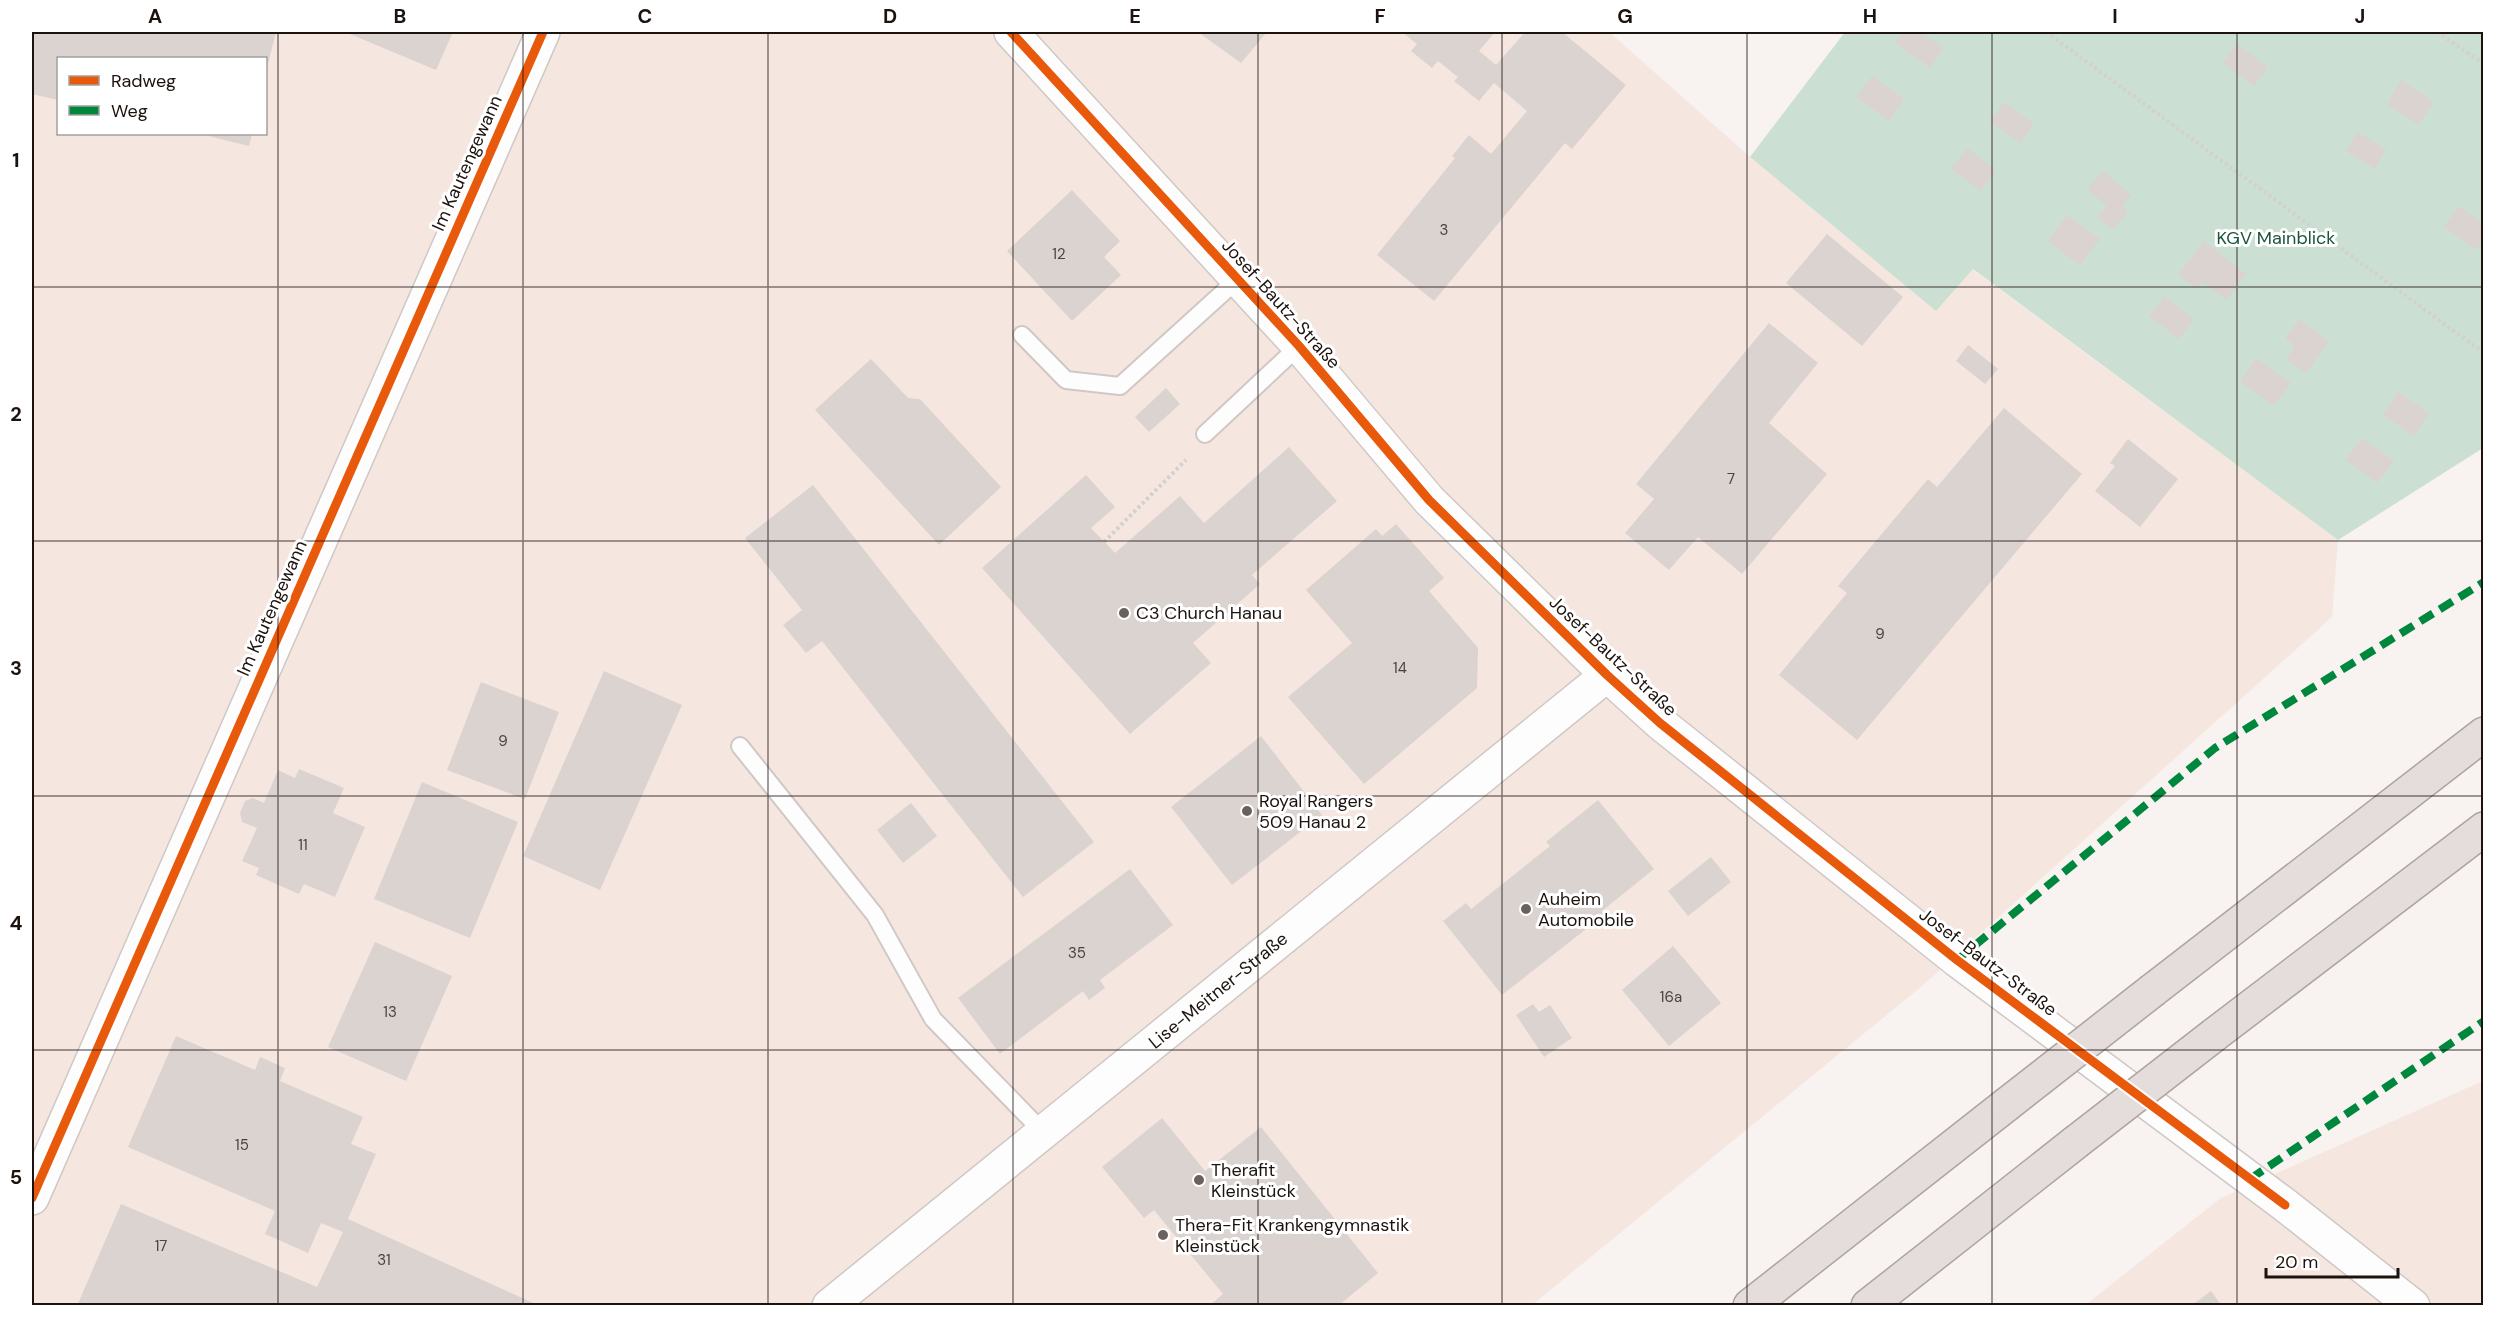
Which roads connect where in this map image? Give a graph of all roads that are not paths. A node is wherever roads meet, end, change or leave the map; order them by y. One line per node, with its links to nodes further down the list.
1 (543, 32): 12 (street, Im Kautengewann)
2 (1011, 32): 3 (street, Josef-Bautz-Straße)
3 (1238, 279): 4 (lane); 5 (street, Josef-Bautz-Straße)
4 (1022, 335)
5 (1299, 346): 6 (lane); 7 (street, Josef-Bautz-Straße)
6 (1205, 434)
7 (1606, 675): 11 (street, Lise-Meitner-Straße); 16 (street, Josef-Bautz-Straße)
8 (2484, 734): 14 (highway, bridge)
9 (740, 746): 11 (lane)
10 (2484, 829): 15 (highway, bridge)
11 (1043, 1132): 13 (street, Lise-Meitner-Straße)
12 (32, 1198)
13 (829, 1305)
14 (1750, 1305)
15 (1868, 1305)
16 (2413, 1305)

